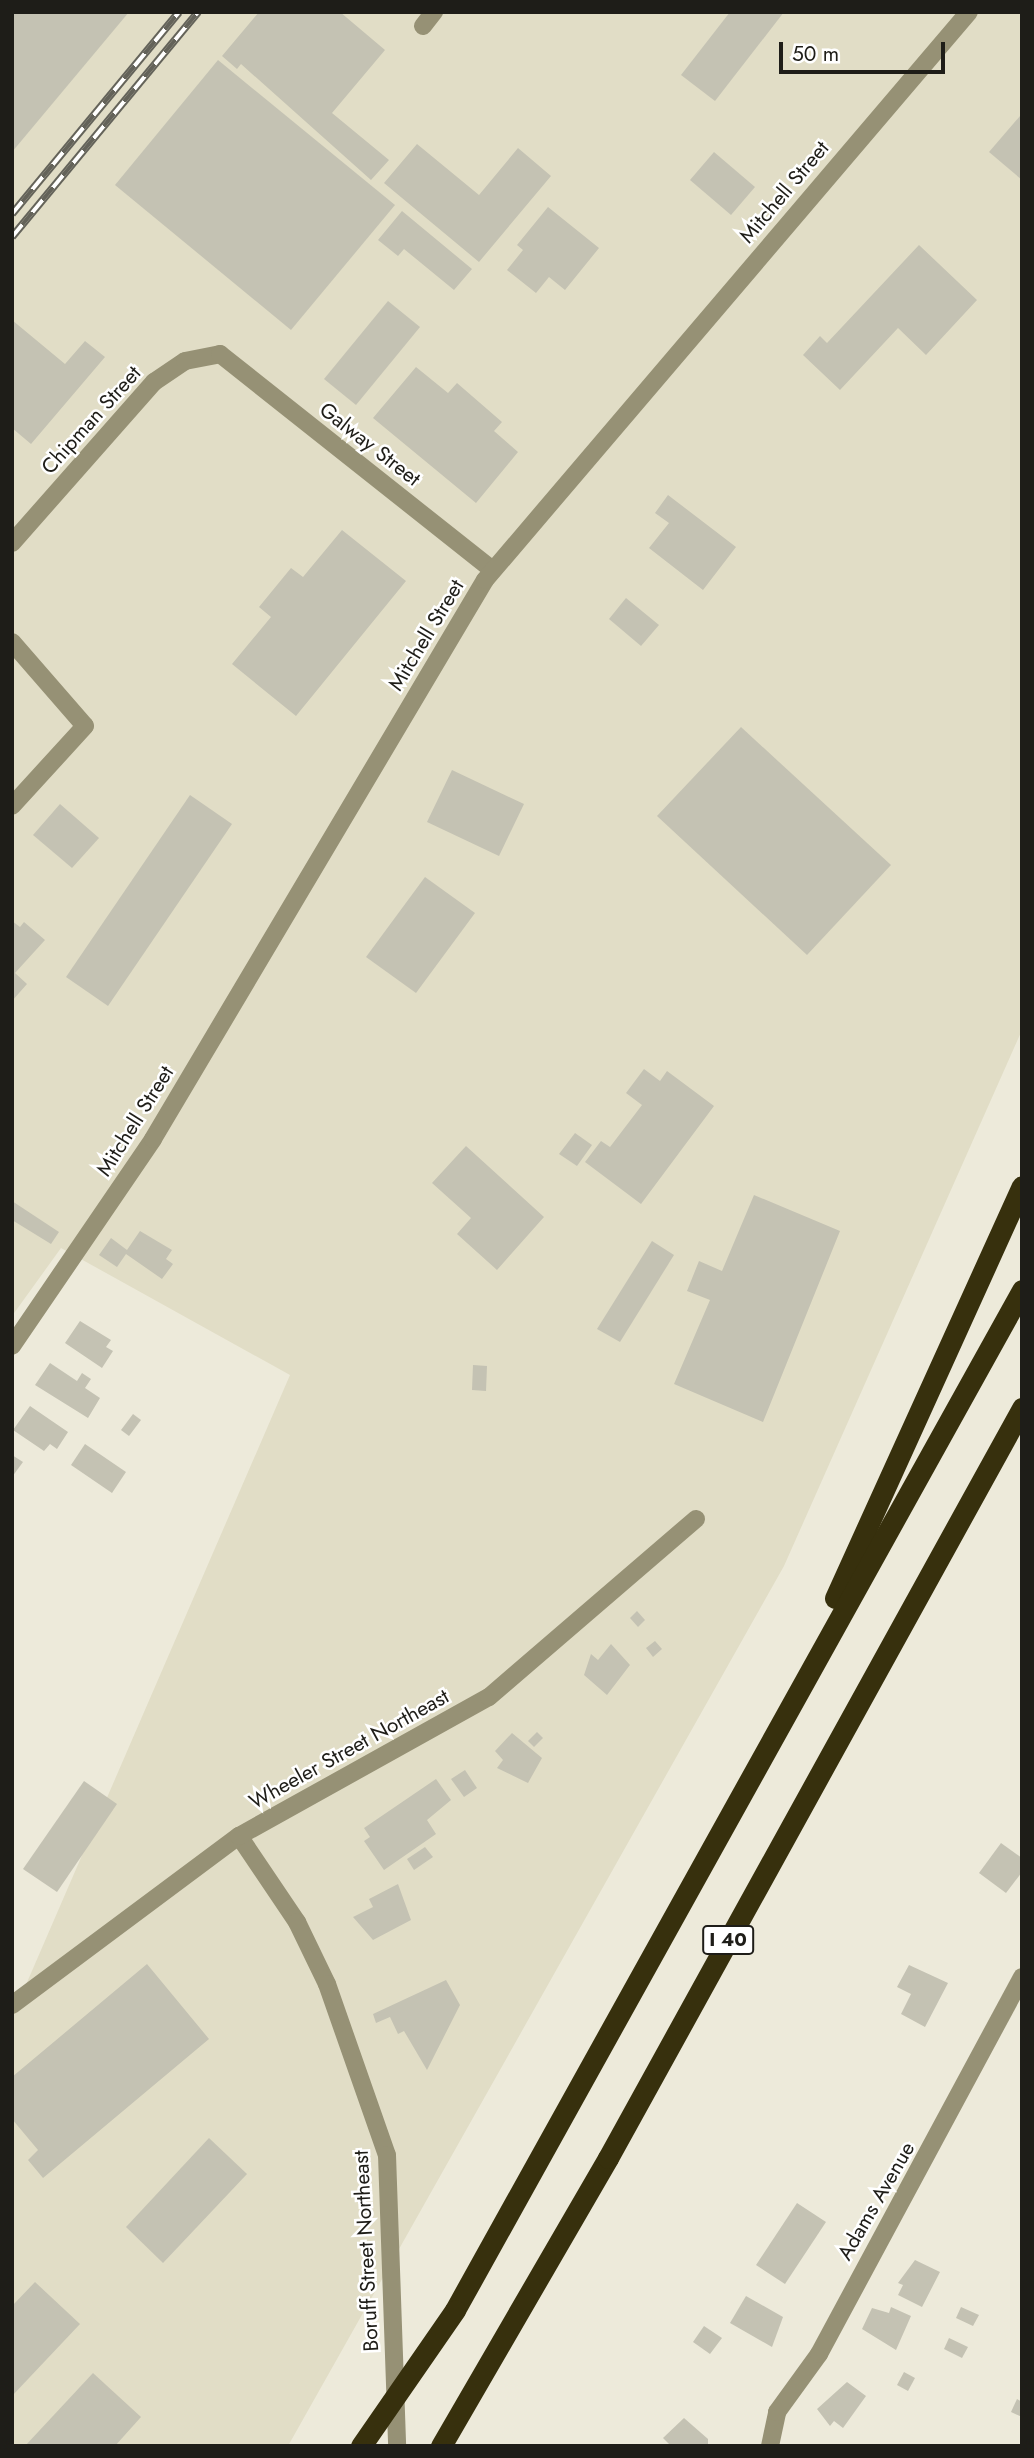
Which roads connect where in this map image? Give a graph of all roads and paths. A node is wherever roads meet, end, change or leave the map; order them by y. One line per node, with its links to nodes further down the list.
1 (969, 12): 4 (street, Mitchell Street)
2 (220, 354): 3 (street, Chipman Street); 4 (street, Galway Street)
3 (12, 543)
4 (493, 570): 9 (street, Mitchell Street)
5 (12, 642): 6 (street)
6 (12, 806)
7 (1022, 1186): 14 (highway)
8 (1022, 1290): 14 (highway, I 40)
9 (12, 1346)
10 (1022, 1408): 12 (highway, I 40)
11 (1022, 1423): 12 (highway)
12 (989, 1468): 21 (highway, I 40)
13 (696, 1519): 15 (street, Wheeler Street Northeast)
14 (770, 1741): 19 (highway, I 40, bridge)
15 (239, 1836): 17 (street, Wheeler Street Northeast); 20 (street, Boruff Street Northeast)
16 (1022, 1977): 18 (street, Adams Avenue)
17 (12, 2005)
18 (775, 2444)
19 (361, 2446)
20 (397, 2446)
21 (441, 2446)

